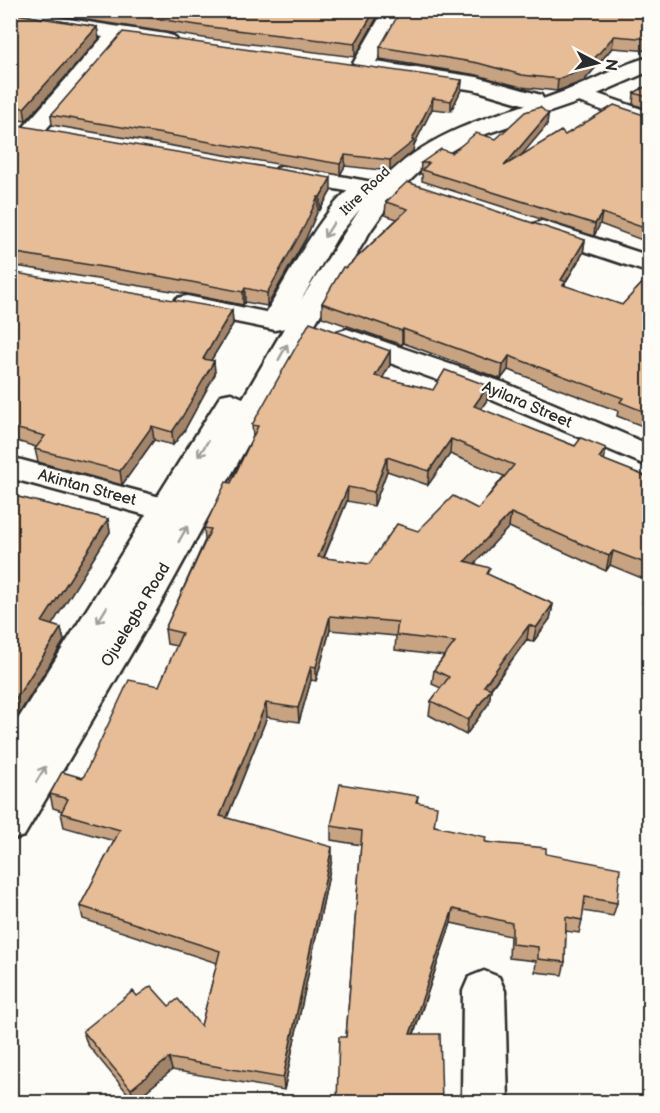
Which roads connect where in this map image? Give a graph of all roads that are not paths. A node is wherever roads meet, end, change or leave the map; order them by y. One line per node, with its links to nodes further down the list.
1 (394, 10): 8 (main road)
2 (10, 16): 3 (main road)
3 (118, 32): 4 (main road); 12 (main road)
4 (187, 44)
5 (650, 53): 10 (main road, Itire Road)
6 (650, 63): 9 (main road, Itire Road)
7 (339, 64): 8 (main road)
8 (362, 67): 10 (main road)
9 (578, 94): 11 (main road); 18 (main road, Itire Road)
10 (533, 100): 14 (main road, Itire Road)
11 (650, 120)
12 (33, 130)
13 (259, 168): 14 (main road)
14 (367, 188): 18 (main road, Itire Road, one-way to 18)
15 (516, 221): 16 (main road)
16 (650, 265)
17 (160, 299): 18 (main road, Ayilara Street)
18 (288, 321): 19 (main road, Itire Road); 20 (main road, Ayilara Street)
19 (244, 401): 22 (main road, Ojuelegba Road, one-way to 22); 24 (main road, Ojuelegba Road, one-way to 19)
20 (650, 457)
21 (10, 467): 22 (main road, Akintan Street)
22 (164, 509): 23 (main road, Ojuelegba Road, one-way to 23)
23 (10, 765)
24 (10, 824)
25 (484, 991): 26 (main road)
26 (485, 1102)

